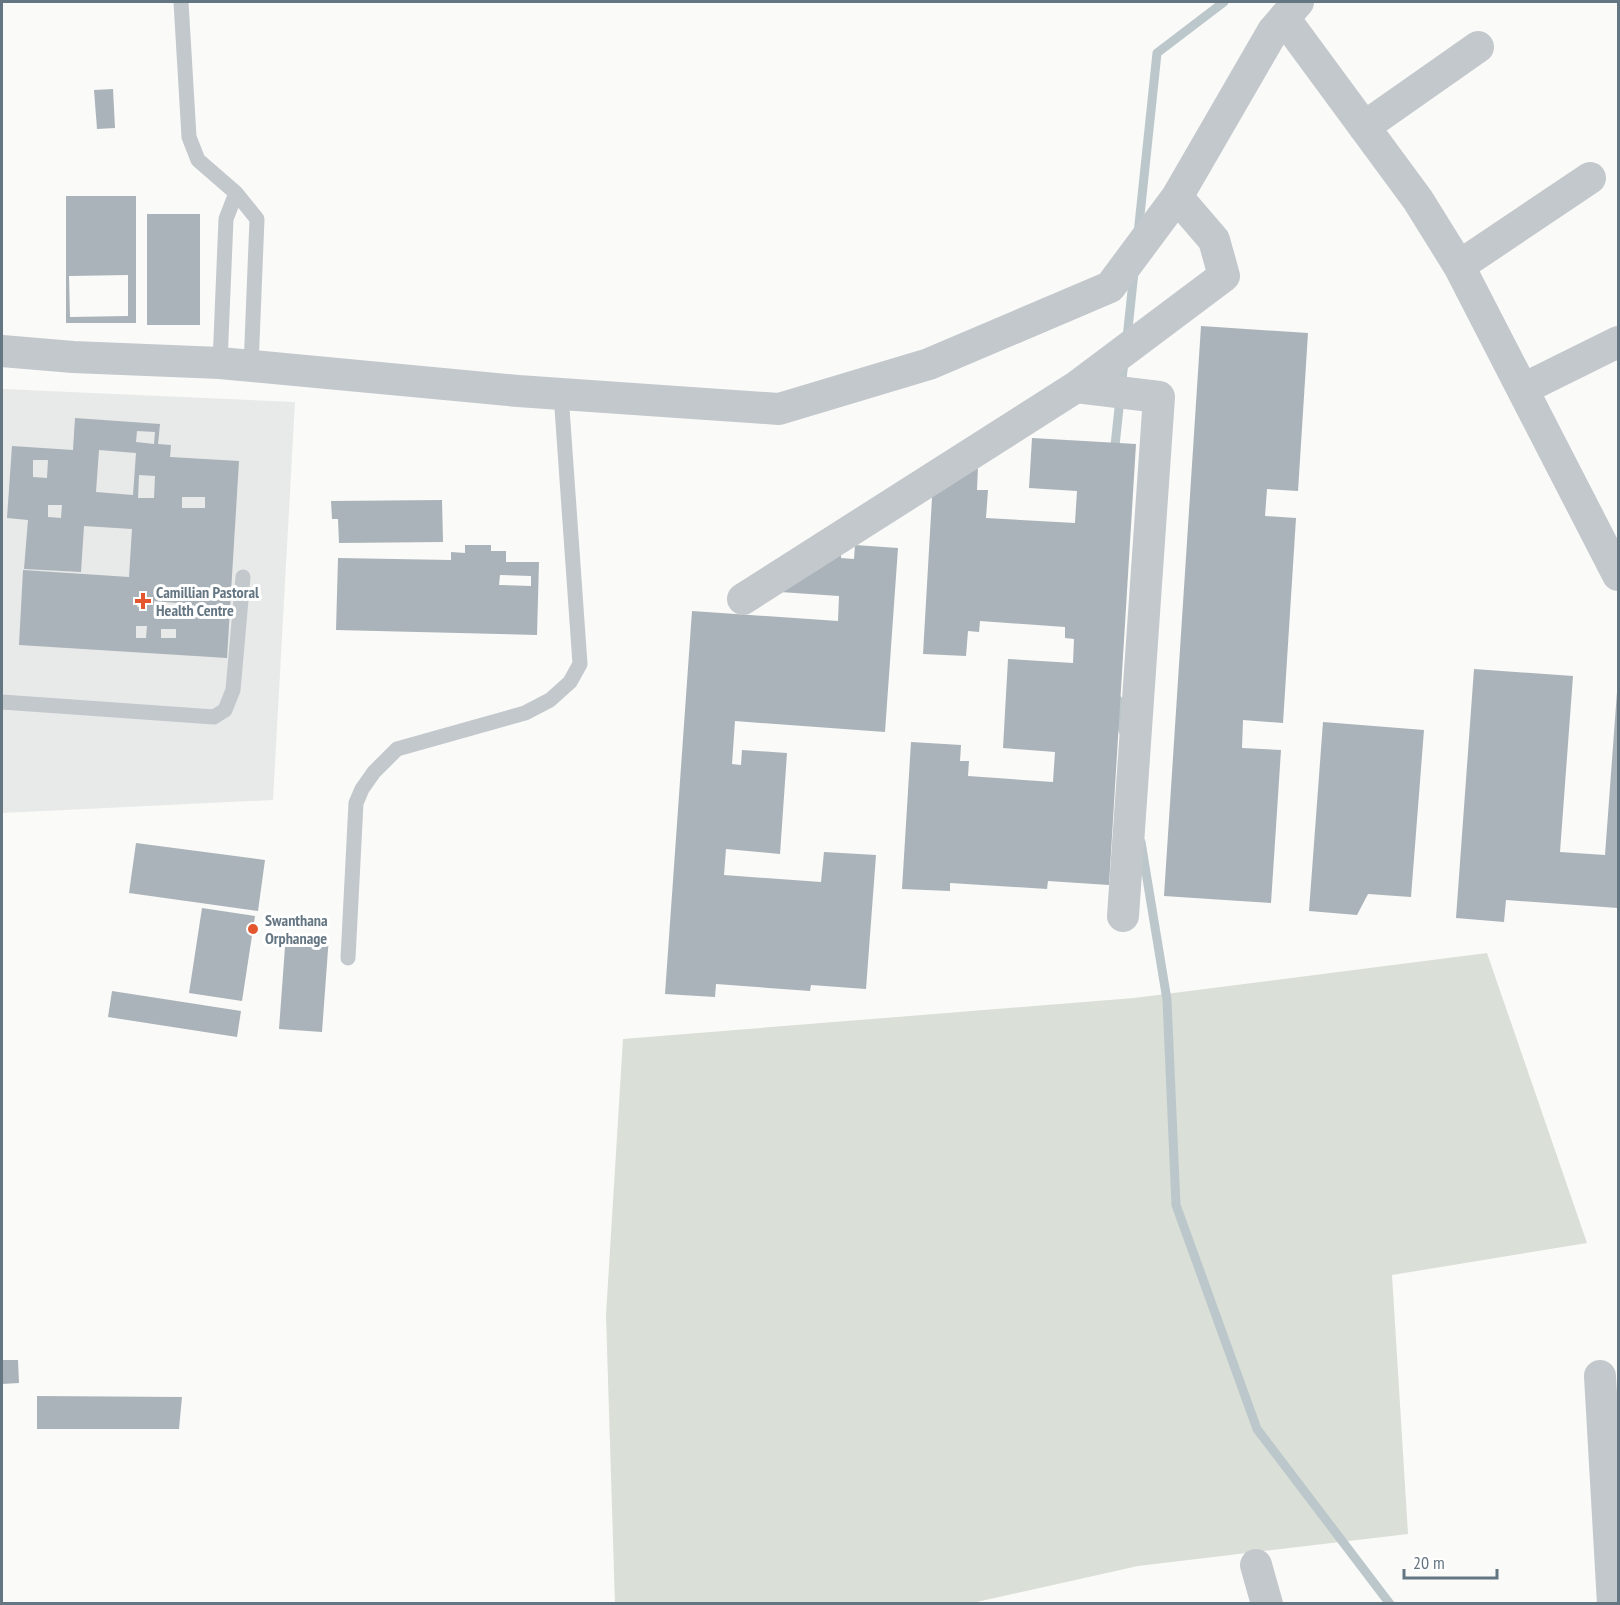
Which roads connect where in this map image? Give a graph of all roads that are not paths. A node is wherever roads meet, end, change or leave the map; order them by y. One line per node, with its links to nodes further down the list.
1 (181, 2): 6 (lane)
2 (1291, 10): 4 (street); 7 (street)
3 (1478, 47): 4 (street)
4 (1364, 127): 8 (street)
5 (1590, 178): 8 (street)
6 (236, 192): 11 (lane); 12 (lane)
7 (1177, 197): 13 (street); 15 (street)
8 (1459, 266): 14 (street)
9 (1618, 342): 14 (street)
10 (2, 351): 11 (street)
11 (220, 363): 12 (street)
12 (251, 367): 15 (street)
13 (1076, 387): 19 (street); 21 (street)
14 (1522, 389): 16 (street)
15 (561, 394): 22 (lane)
16 (1607, 523): 17 (street)
17 (1618, 575)
18 (243, 577): 20 (lane)
19 (743, 599)
20 (2, 702)
21 (1123, 916)
22 (348, 958)
23 (1600, 1376): 26 (street)
24 (1256, 1565): 25 (street)
25 (1267, 1604)
26 (1613, 1604)

